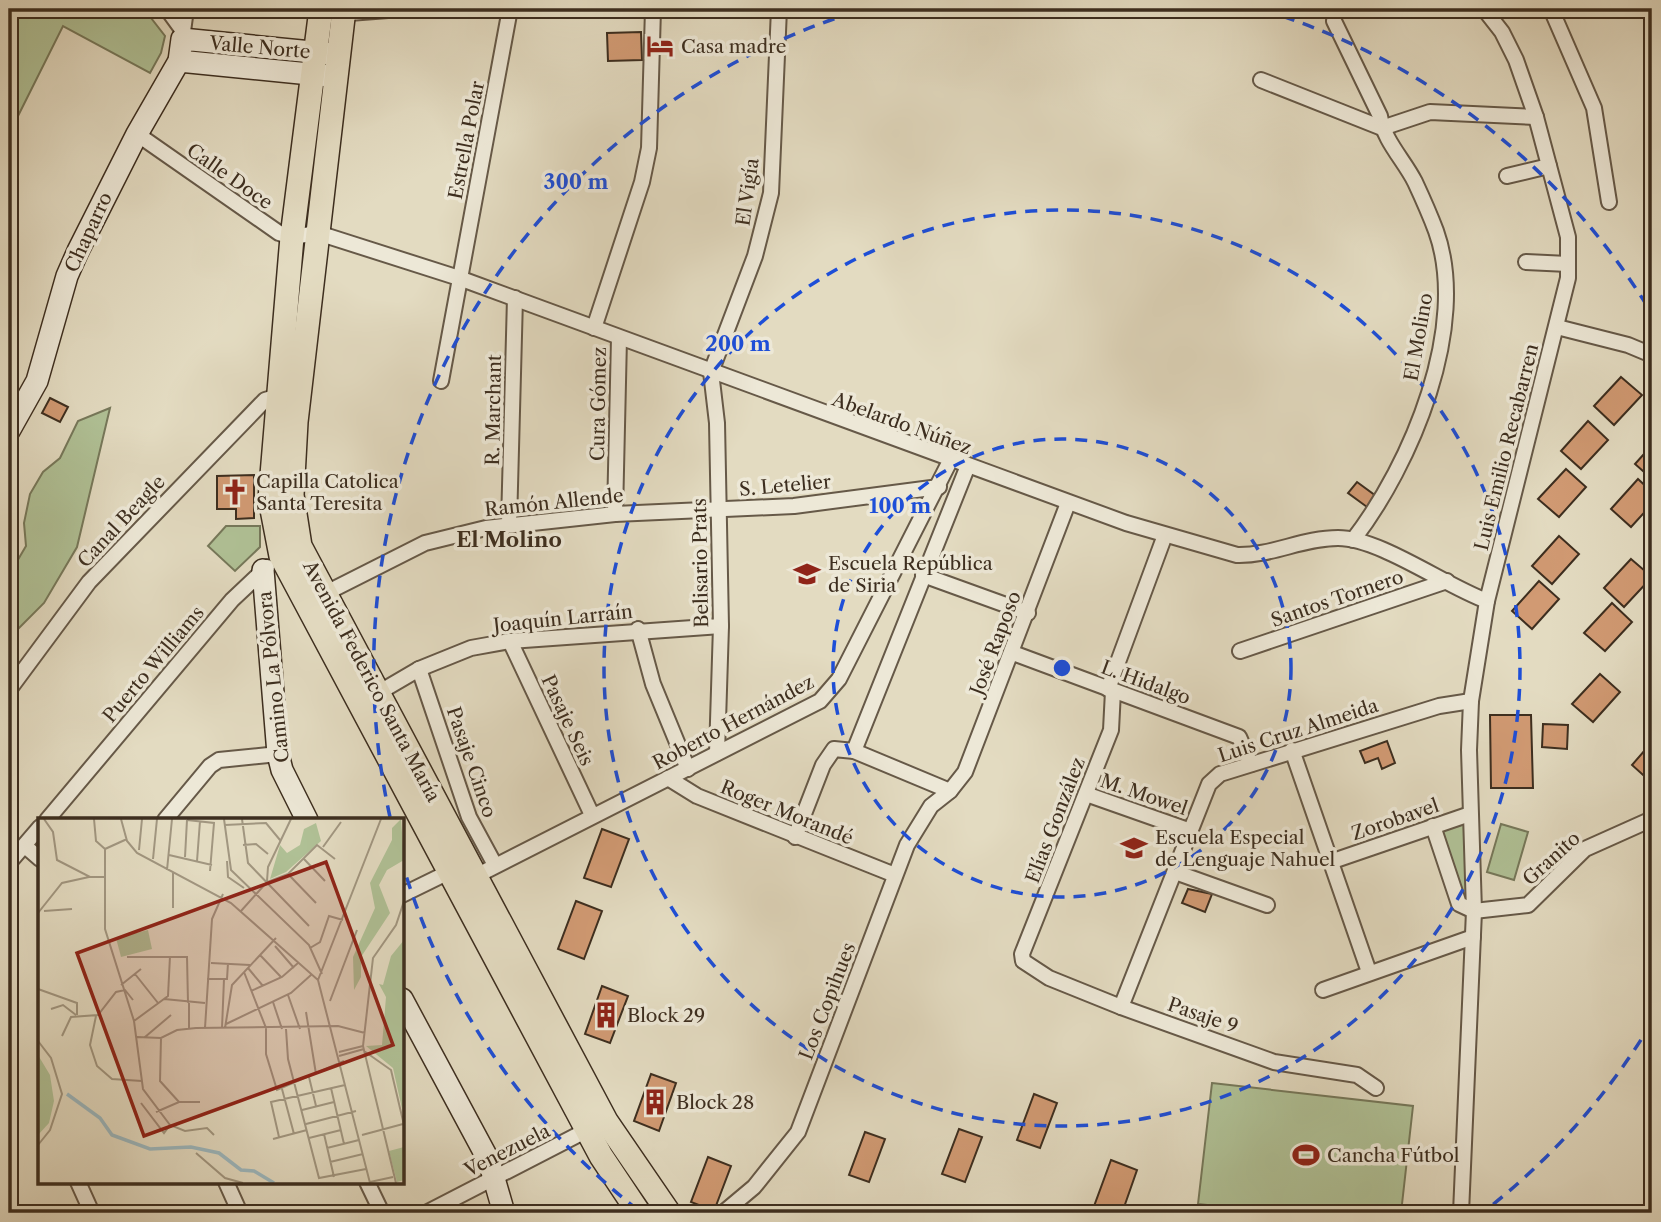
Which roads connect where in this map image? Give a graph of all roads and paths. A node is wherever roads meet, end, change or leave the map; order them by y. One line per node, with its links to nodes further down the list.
1 (167, 9): 11 (street)
2 (186, 9): 11 (street)
3 (401, 9): 9 (street)
4 (510, 9): 23 (street, Estrella Polar)
5 (653, 9): 26 (street)
6 (779, 9): 29 (street, El Vigía)
7 (1484, 9): 14 (street, Luis Emilio Recabarren)
8 (1551, 9): 19 (street)
9 (332, 11): 12 (main road, Avenida Federico Santa María)
10 (1334, 20): 15 (street, El Molino)
11 (181, 44): 12 (street, Valle Norte); 16 (street, Chaparro)
12 (326, 64): 20 (main road, Avenida Federico Santa María)
13 (1261, 80): 15 (street)
14 (1536, 117): 15 (street); 17 (street, Luis Emilio Recabarren)
15 (1382, 128): 41 (street, El Molino)
16 (137, 134): 20 (street, Calle Doce); 32 (street, Chaparro)
17 (1549, 166): 18 (street); 22 (street, Luis Emilio Recabarren)
18 (1507, 176)
19 (1609, 202)
20 (305, 235): 23 (street, Abelardo Núñez); 31 (main road, Avenida Federico Santa María); 42 (main road, Avenida Federico Santa María)
21 (1526, 262): 22 (street)
22 (1568, 264): 25 (street, Luis Emilio Recabarren)
23 (459, 278): 24 (street, Abelardo Núñez); 30 (street, Estrella Polar)
24 (514, 298): 26 (street, Abelardo Núñez); 39 (street, R. Marchant)
25 (1557, 327): 28 (street); 46 (street, Luis Emilio Recabarren)
26 (594, 328): 27 (street, Abelardo Núñez)
27 (619, 338): 29 (street, Abelardo Núñez); 38 (street, Cura Gómez)
28 (1652, 355)
29 (711, 372): 33 (street, Abelardo Núñez); 37 (street, Belisario Prats)
30 (441, 381)
31 (278, 396): 42 (main road, Avenida Federico Santa María); 54 (street, Canal Beagle)
32 (9, 431)
33 (950, 461): 34 (street, Abelardo Núñez); 35 (street, Roberto Hernández)
34 (967, 468): 36 (street, Abelardo Núñez); 43 (street)
35 (939, 487): 37 (street, S. Letelier); 60 (street, Roberto Hernández)
36 (1068, 503): 40 (street, Abelardo Núñez); 47 (street, José Raposo)
37 (717, 509): 38 (street, Ramón Allende); 48 (street, Belisario Prats)
38 (615, 514): 39 (street, Ramón Allende)
39 (509, 524): 45 (street, Ramón Allende)
40 (1165, 535): 41 (street, Abelardo Núñez); 55 (street, Elías González)
41 (1353, 540): 44 (street, Abelardo Núñez)
42 (282, 557): 45 (main road, Avenida Federico Santa María); 61 (street, Camino La Pólvora); 69 (street, Puerto Williams); 82 (main road, Avenida Federico Santa María)
43 (923, 575): 47 (street); 58 (street)
44 (1447, 581): 46 (street, Abelardo Núñez); 51 (street, Santos Tornero)
45 (324, 594): 56 (main road, Avenida Federico Santa María)
46 (1487, 601): 57 (street, Luis Emilio Recabarren)
47 (1028, 613): 52 (street, José Raposo)
48 (721, 626): 49 (street, Joaquín Larraín); 60 (street, Belisario Prats)
49 (638, 629): 50 (street, Joaquín Larraín); 63 (street)
50 (510, 640): 53 (street, Joaquín Larraín); 68 (street, Pasaje Seis)
51 (1241, 651)
52 (1013, 653): 55 (street, L. Hidalgo); 65 (street, José Raposo)
53 (419, 669): 56 (street, Joaquín Larraín); 82 (street, Pasaje Cinco)
54 (9, 690)
55 (1111, 690): 62 (street, L. Hidalgo); 66 (street, Elías González)
56 (378, 694): 82 (main road, Avenida Federico Santa María)
57 (1471, 701): 59 (street, Luis Cruz Almeida); 67 (street, Luis Emilio Recabarren)
58 (848, 750): 65 (street); 76 (street)
59 (1292, 750): 62 (street, Luis Cruz Almeida); 79 (street)
60 (717, 753): 63 (street, Roberto Hernández)
61 (278, 754): 70 (street); 71 (street, Camino La Pólvora)
62 (1251, 764): 75 (street, Luis Cruz Almeida)
63 (688, 769): 64 (street, Roberto Hernández)
64 (668, 778): 68 (street, Roberto Hernández); 76 (street, Roger Morandé)
65 (950, 791): 83 (street, Los Copihues)
66 (1086, 794): 75 (street, M. Mowel); 88 (street, Elías González)
67 (1470, 814): 73 (street, Zorobavel); 86 (street, Luis Emilio Recabarren)
68 (592, 816): 82 (street, Roberto Hernández)
69 (49, 818)
70 (167, 818)
71 (306, 818)
72 (1652, 819): 86 (street, Granito)
73 (1433, 826): 79 (street, Zorobavel); 86 (street)
74 (38, 829): 77 (street)
75 (1191, 831): 81 (street, Luis Cruz Almeida)
76 (795, 836): 83 (street, Roger Morandé)
77 (24, 846): 78 (street); 80 (street)
78 (38, 857)
79 (1333, 861): 89 (street)
80 (9, 863)
81 (1175, 872): 85 (street); 92 (street, Luis Cruz Almeida)
82 (470, 874): 84 (street, Roberto Hernández); 94 (main road, Avenida Federico Santa María)
83 (895, 875): 106 (street, Los Copihues)
84 (404, 894)
85 (1267, 905)
86 (1474, 911): 87 (street, Luis Emilio Recabarren)
87 (1473, 937): 89 (street); 107 (street, Luis Emilio Recabarren)
88 (1023, 961): 92 (street, Pasaje 9)
89 (1368, 972): 90 (street)
90 (1323, 990)
91 (404, 1003): 95 (street)
92 (1121, 1007): 93 (street, Pasaje 9)
93 (1376, 1088)
94 (596, 1126): 95 (street, Venezuela); 104 (main road, Avenida Federico Santa María); 105 (main road, Avenida Federico Santa María)
95 (495, 1178): 102 (street, Venezuela); 103 (street)
96 (79, 1184): 99 (street)
97 (227, 1184): 100 (street)
98 (368, 1184): 101 (street)
99 (92, 1213)
100 (240, 1213)
101 (382, 1213)
102 (426, 1213)
103 (504, 1213)
104 (639, 1213)
105 (669, 1213)
106 (723, 1213)
107 (1461, 1213)

